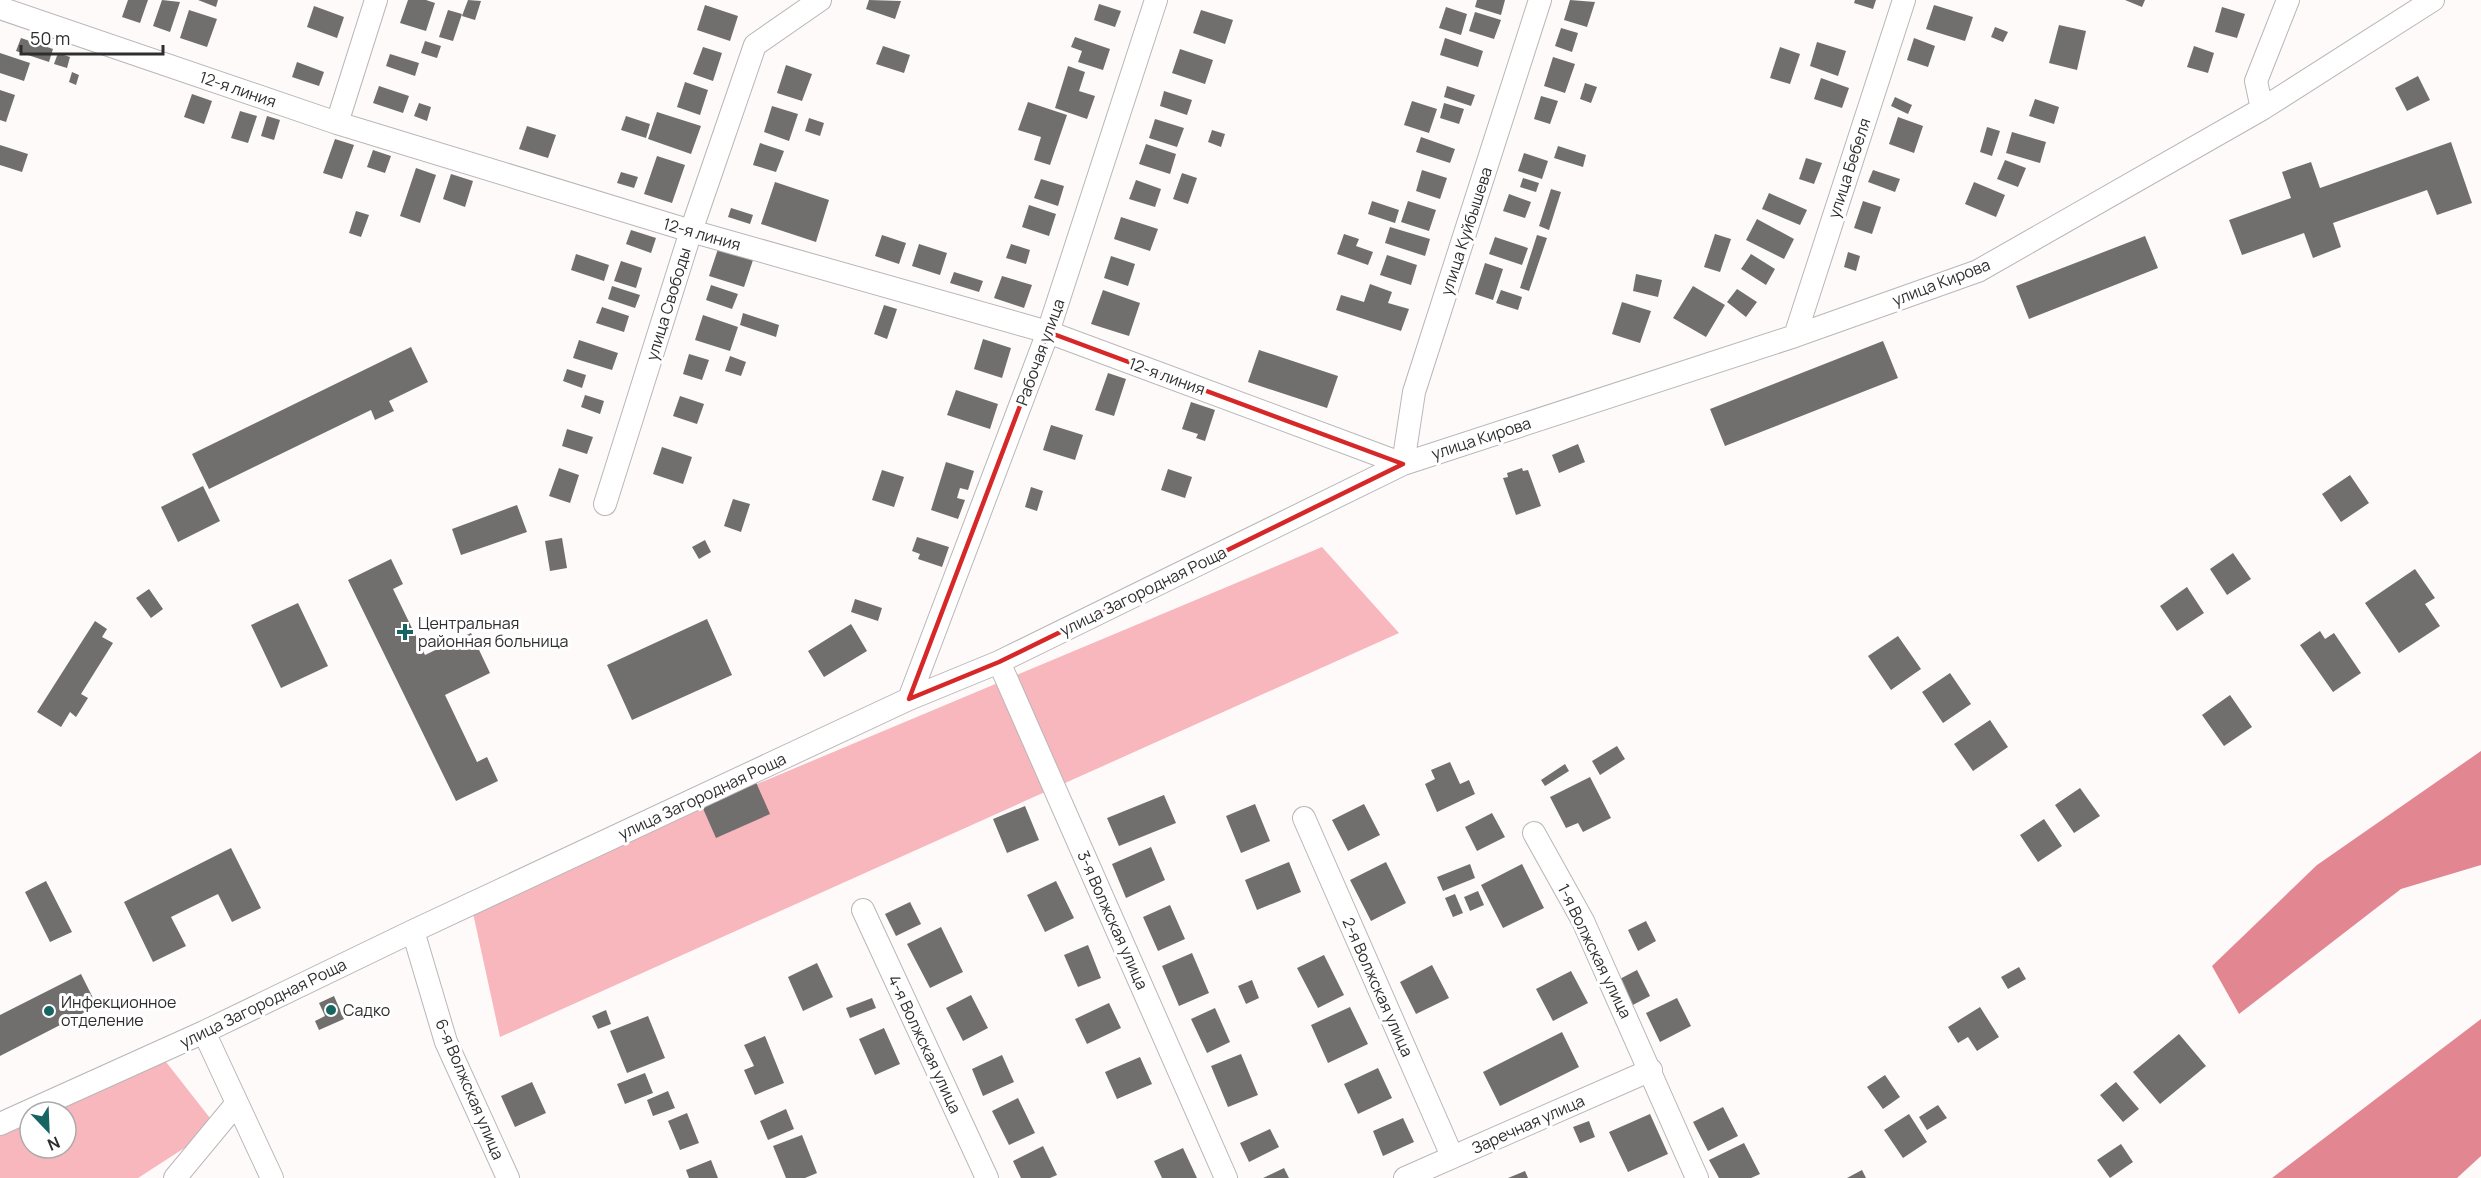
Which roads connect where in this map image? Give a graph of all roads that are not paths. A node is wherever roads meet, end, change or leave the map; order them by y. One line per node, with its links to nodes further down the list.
1 (376, 0): 10 (street)
2 (820, 0): 11 (street, улица Свободы)
3 (1156, 0): 12 (street, Рабочая улица)
4 (1540, 0): 14 (street, улица Куйбышева)
5 (1904, 0): 13 (street, улица Бебеля)
6 (2288, 0): 9 (street)
7 (2433, 0): 9 (street, улица Кирова)
8 (0, 8): 10 (street, 12-я линия)
9 (2262, 109): 13 (street, улица Кирова)
10 (337, 123): 11 (street, 12-я линия)
11 (691, 231): 12 (street, 12-я линия); 15 (street, улица Свободы)
12 (1048, 332): 14 (street, 12-я линия); 17 (street, Рабочая улица)
13 (1794, 336): 14 (street, улица Кирова)
14 (1403, 464): 16 (street, улица Загородная Роща)
15 (605, 504)
16 (999, 662): 17 (street, улица Загородная Роща); 31 (street, 3-я Волжская улица)
17 (909, 699): 21 (street, улица Загородная Роща)
18 (1304, 818): 26 (street, 2-я Волжская улица)
19 (1534, 833): 23 (street, 1-я Волжская улица)
20 (863, 910): 30 (street, 4-я Волжская улица)
21 (413, 931): 22 (street, улица Загородная Роща); 29 (street, 6-я Волжская улица)
22 (204, 1032): 24 (street); 25 (street, улица Загородная Роща)
23 (1651, 1070): 26 (street, Заречная улица); 33 (street, 1-я Волжская улица)
24 (237, 1103): 27 (street); 28 (street)
25 (0, 1124)
26 (1452, 1156): 32 (street, Заречная улица)
27 (175, 1178)
28 (272, 1178)
29 (508, 1178)
30 (987, 1178)
31 (1226, 1178)
32 (1405, 1178)
33 (1697, 1178)

